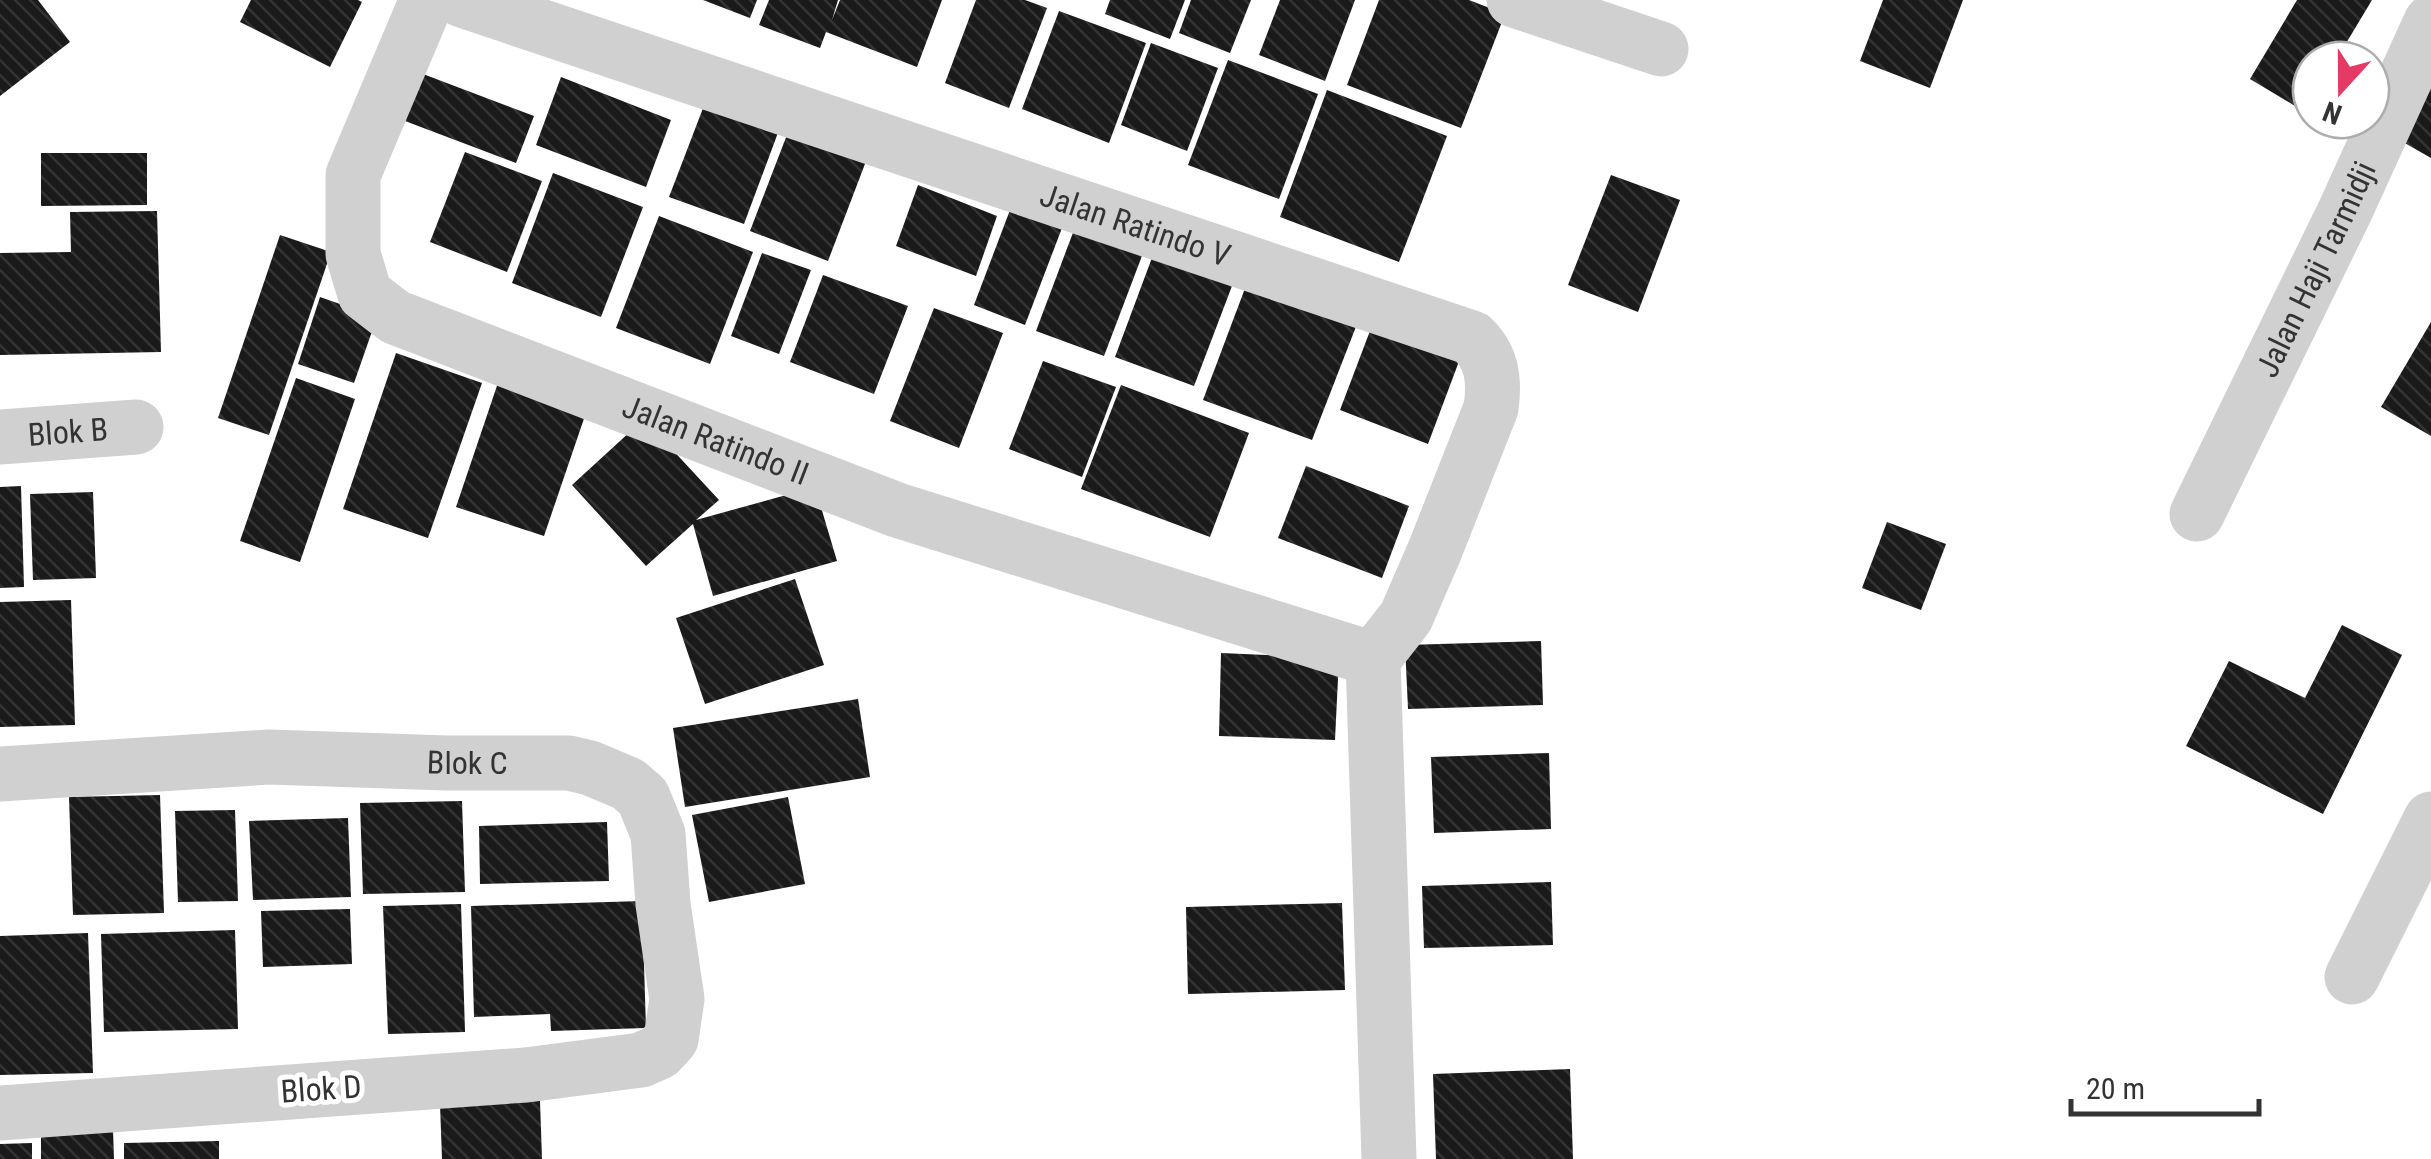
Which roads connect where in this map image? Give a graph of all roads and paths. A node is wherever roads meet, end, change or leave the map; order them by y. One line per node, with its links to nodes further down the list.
1 (427, 0): 9 (street, Jalan Ratindo II)
2 (462, 0): 9 (street, Jalan Ratindo V)
3 (1514, 0): 5 (street)
4 (2431, 22): 8 (street, Jalan Haji Tarmidji)
5 (1661, 49)
6 (136, 427): 7 (street, Blok B)
7 (0, 437)
8 (2197, 514)
9 (1373, 659): 15 (street)
10 (0, 774): 13 (street, Blok C)
11 (2431, 819): 12 (street)
12 (2352, 977)
13 (641, 1060): 14 (street, Blok D)
14 (0, 1113)
15 (1389, 1159)

